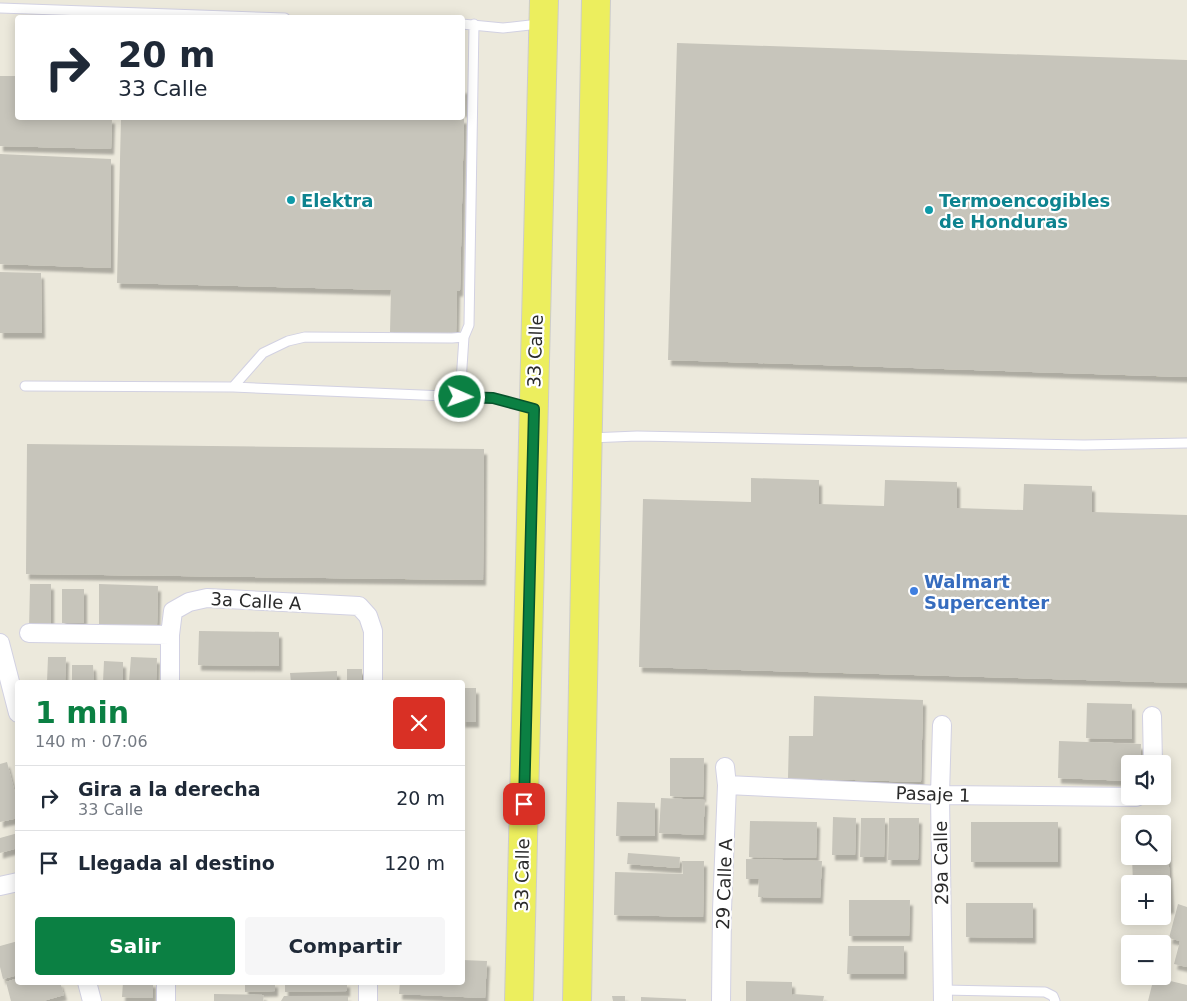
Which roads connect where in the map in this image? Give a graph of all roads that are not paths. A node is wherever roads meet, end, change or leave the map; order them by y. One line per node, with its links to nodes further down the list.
1 (596, 0): 12 (main road)
2 (0, 8): 4 (lane)
3 (544, 12): 6 (lane); 11 (main road, 33 Calle)
4 (200, 15)
5 (465, 24): 6 (lane)
6 (474, 24): 7 (lane)
7 (464, 337): 9 (lane); 10 (lane)
8 (24, 386): 9 (lane)
9 (233, 387): 10 (lane)
10 (460, 397): 11 (lane)
11 (534, 409): 36 (main road, 33 Calle)
12 (588, 438): 13 (lane); 37 (main road)
13 (1187, 444)
14 (29, 633): 15 (street)
15 (170, 635): 17 (street); 18 (street, 3a Calle A)
16 (0, 643): 19 (street)
17 (170, 680)
18 (373, 680)
19 (15, 701)
20 (1152, 716): 22 (street)
21 (942, 724): 25 (street, 29a Calle)
22 (1152, 755)
23 (725, 767): 24 (street, 29 Calle A)
24 (727, 785): 25 (street, Pasaje 1); 38 (street, 29 Calle A)
25 (940, 795): 26 (street, Pasaje 1); 32 (street, 29a Calle)
26 (1121, 798)
27 (15, 883): 28 (street)
28 (0, 886)
29 (88, 985): 33 (street)
30 (166, 985): 34 (street)
31 (368, 985): 35 (street)
32 (943, 996): 39 (lane)
33 (92, 1001)
34 (166, 1001)
35 (368, 1001)
36 (518, 1001)
37 (577, 1001)
38 (721, 1001)
39 (1055, 1001)

